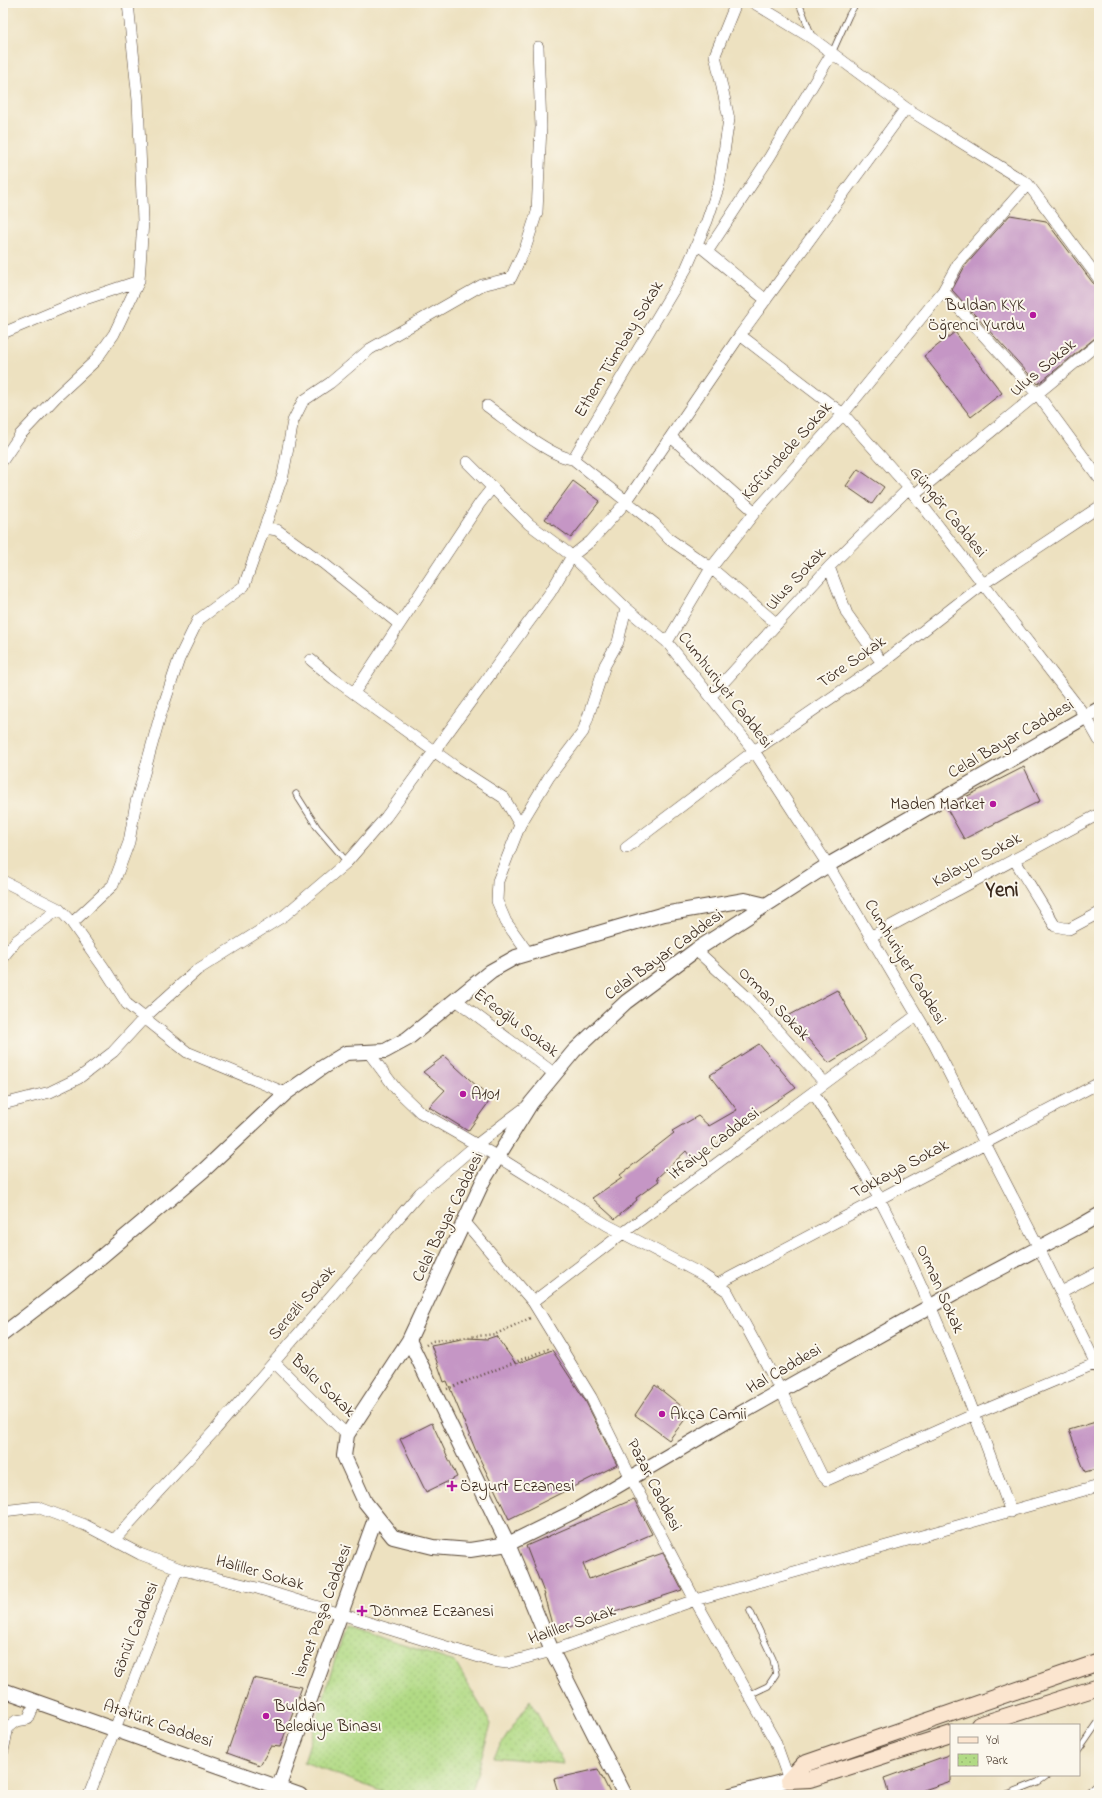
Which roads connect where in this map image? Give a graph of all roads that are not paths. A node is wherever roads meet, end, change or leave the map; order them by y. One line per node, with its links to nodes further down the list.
1 (128, 3): 14 (street)
2 (736, 3): 11 (street, Ethem Tümbay Sokak)
3 (754, 3): 6 (street)
4 (799, 3): 6 (lane)
5 (856, 3): 8 (lane)
6 (813, 39): 8 (street)
7 (538, 47): 33 (street)
8 (832, 53): 9 (street); 12 (street)
9 (906, 108): 10 (street); 16 (street)
10 (1028, 184): 13 (street); 15 (street, Köfündede Sokak)
11 (697, 244): 12 (street); 24 (street, Ethem Tümbay Sokak)
12 (707, 252): 16 (street)
13 (1099, 279)
14 (139, 282): 17 (street); 25 (street)
15 (943, 291): 20 (street); 22 (street, Köfündede Sokak)
16 (766, 300): 18 (street)
17 (3, 333)
18 (740, 335): 22 (street, Güngör Caddesi); 23 (street)
19 (1099, 344): 20 (street, Ulus Sokak)
20 (1038, 395): 27 (street); 29 (street, Ulus Sokak)
21 (487, 406): 24 (street)
22 (843, 414): 29 (street, Güngör Caddesi); 32 (street, Köfündede Sokak)
23 (670, 437): 30 (street); 32 (street)
24 (573, 459): 30 (street)
25 (3, 460)
26 (467, 462): 28 (street, Cumhuriyet Caddesi)
27 (1099, 478)
28 (492, 488): 34 (street, Cumhuriyet Caddesi); 39 (street)
29 (912, 491): 35 (street, Ulus Sokak); 37 (street, Güngör Caddesi)
30 (626, 502): 34 (street); 36 (street)
31 (1099, 507): 37 (street, Töre Sokak)
32 (755, 512): 36 (street, Köfündede Sokak)
33 (265, 528): 39 (street); 62 (street)
34 (572, 556): 38 (street, Cumhuriyet Caddesi); 49 (street)
35 (829, 567): 40 (street, Ulus Sokak); 43 (street)
36 (711, 568): 40 (street); 41 (street, Köfündede Sokak)
37 (983, 584): 43 (street, Töre Sokak); 47 (street, Güngör Caddesi)
38 (626, 608): 41 (street, Cumhuriyet Caddesi); 53 (street)
39 (399, 624): 44 (street)
40 (777, 624): 45 (street, Ulus Sokak)
41 (667, 642): 45 (street, Cumhuriyet Caddesi)
42 (311, 660): 44 (street)
43 (882, 663): 50 (street, Töre Sokak)
44 (354, 693): 49 (street)
45 (710, 696): 50 (street, Cumhuriyet Caddesi)
46 (1099, 709): 47 (street, Celal Bayar Caddesi)
47 (1086, 717): 48 (street, Güngör Caddesi); 57 (street, Celal Bayar Caddesi)
48 (1099, 740)
49 (434, 751): 53 (street); 56 (street)
50 (754, 751): 54 (street, Töre Sokak); 57 (street, Cumhuriyet Caddesi)
51 (296, 794): 56 (lane)
52 (1099, 814): 55 (street, Kalaycı Sokak)
53 (520, 824): 65 (street)
54 (626, 848)
55 (1014, 860): 61 (street); 63 (street, Kalaycı Sokak)
56 (348, 862): 69 (street)
57 (828, 865): 59 (street, Celal Bayar Caddesi); 63 (street, Cumhuriyet Caddesi)
58 (3, 881): 60 (street)
59 (766, 905): 64 (street, Celal Bayar Caddesi); 65 (street)
60 (59, 909): 62 (street); 66 (street)
61 (1099, 913)
62 (72, 923): 69 (street)
63 (870, 937): 68 (street, Cumhuriyet Caddesi)
64 (696, 950): 71 (street, Celal Bayar Caddesi); 72 (street, Orman Sokak)
65 (528, 953): 67 (street)
66 (3, 957)
67 (456, 1000): 70 (street); 71 (street, Efeoğlu Sokak)
68 (917, 1015): 72 (street, İtfaiye Caddesi); 78 (street, Cumhuriyet Caddesi)
69 (144, 1018): 75 (street); 77 (street)
70 (369, 1053): 75 (street); 79 (street)
71 (555, 1074): 76 (street, Celal Bayar Caddesi)
72 (825, 1083): 74 (street, İtfaiye Caddesi)
73 (1099, 1083): 78 (street, Tokkaya Sokak)
74 (813, 1092): 81 (street, Orman Sokak); 84 (street, İtfaiye Caddesi)
75 (286, 1093): 91 (street)
76 (530, 1103): 79 (street, Serezli Sokak); 80 (street, Celal Bayar Caddesi)
77 (3, 1104)
78 (985, 1144): 81 (street, Tokkaya Sokak); 85 (street, Cumhuriyet Caddesi)
79 (476, 1145): 80 (street); 93 (street, Serezli Sokak)
80 (498, 1157): 83 (street, Celal Bayar Caddesi); 84 (street)
81 (879, 1199): 87 (street, Tokkaya Sokak); 90 (street, Orman Sokak)
82 (1099, 1214): 85 (street, Hal Caddesi)
83 (464, 1220): 89 (street, Pazar Caddesi); 92 (street, Celal Bayar Caddesi)
84 (623, 1233): 87 (street); 89 (street, İtfaiye Caddesi)
85 (1039, 1248): 88 (street, Cumhuriyet Caddesi); 90 (street, Hal Caddesi)
86 (1099, 1272): 88 (street)
87 (718, 1284): 95 (street)
88 (1061, 1292): 94 (street, Cumhuriyet Caddesi)
89 (533, 1302): 98 (street, Pazar Caddesi)
90 (931, 1306): 95 (street, Hal Caddesi); 96 (street, Orman Sokak)
91 (4, 1332)
92 (412, 1346): 97 (street, Celal Bayar Caddesi); 104 (street)
93 (274, 1362): 97 (street, Balcı Sokak); 103 (street, Serezli Sokak)
94 (1098, 1365): 96 (street)
95 (781, 1391): 96 (street); 98 (street, Hal Caddesi)
96 (975, 1414): 101 (street, Orman Sokak)
97 (347, 1434): 102 (street, Celal Bayar Caddesi)
98 (631, 1478): 104 (street, Hal Caddesi); 106 (street, Pazar Caddesi)
99 (1099, 1486): 101 (street, Haliller Sokak)
100 (3, 1511): 103 (street, Haliller Sokak)
101 (1011, 1512): 106 (street, Haliller Sokak)
102 (376, 1516): 104 (street, Hal Caddesi); 108 (street, İsmet Paşa Caddesi)
103 (114, 1540): 105 (street, Haliller Sokak)
104 (508, 1544): 109 (street)
105 (178, 1568): 108 (street, Haliller Sokak); 117 (street, Gönül Caddesi)
106 (694, 1600): 109 (street, Haliller Sokak); 113 (street, Pazar Caddesi)
107 (750, 1611): 113 (lane)
108 (341, 1615): 109 (street, Haliller Sokak); 124 (street, İsmet Paşa Caddesi)
109 (552, 1651): 127 (street)
110 (1099, 1662): 122 (main road)
111 (1099, 1686): 116 (main road)
112 (3, 1690): 114 (street, Atatürk Caddesi)
113 (750, 1695): 122 (street, Pazar Caddesi)
114 (36, 1701): 117 (street, Atatürk Caddesi); 120 (street)
115 (1099, 1721): 119 (lane)
116 (982, 1724)
117 (114, 1728): 124 (street, Atatürk Caddesi); 125 (street, Gönül Caddesi)
118 (950, 1734): 122 (main road)
119 (1080, 1749)
120 (3, 1751)
121 (1047, 1776): 129 (lane)
122 (789, 1780): 128 (street)
123 (1099, 1782): 130 (lane)
124 (279, 1786): 126 (street, Atatürk Caddesi)
125 (88, 1795)
126 (300, 1795)
127 (625, 1795)
128 (731, 1795)
129 (1005, 1795)
130 (1085, 1795)

